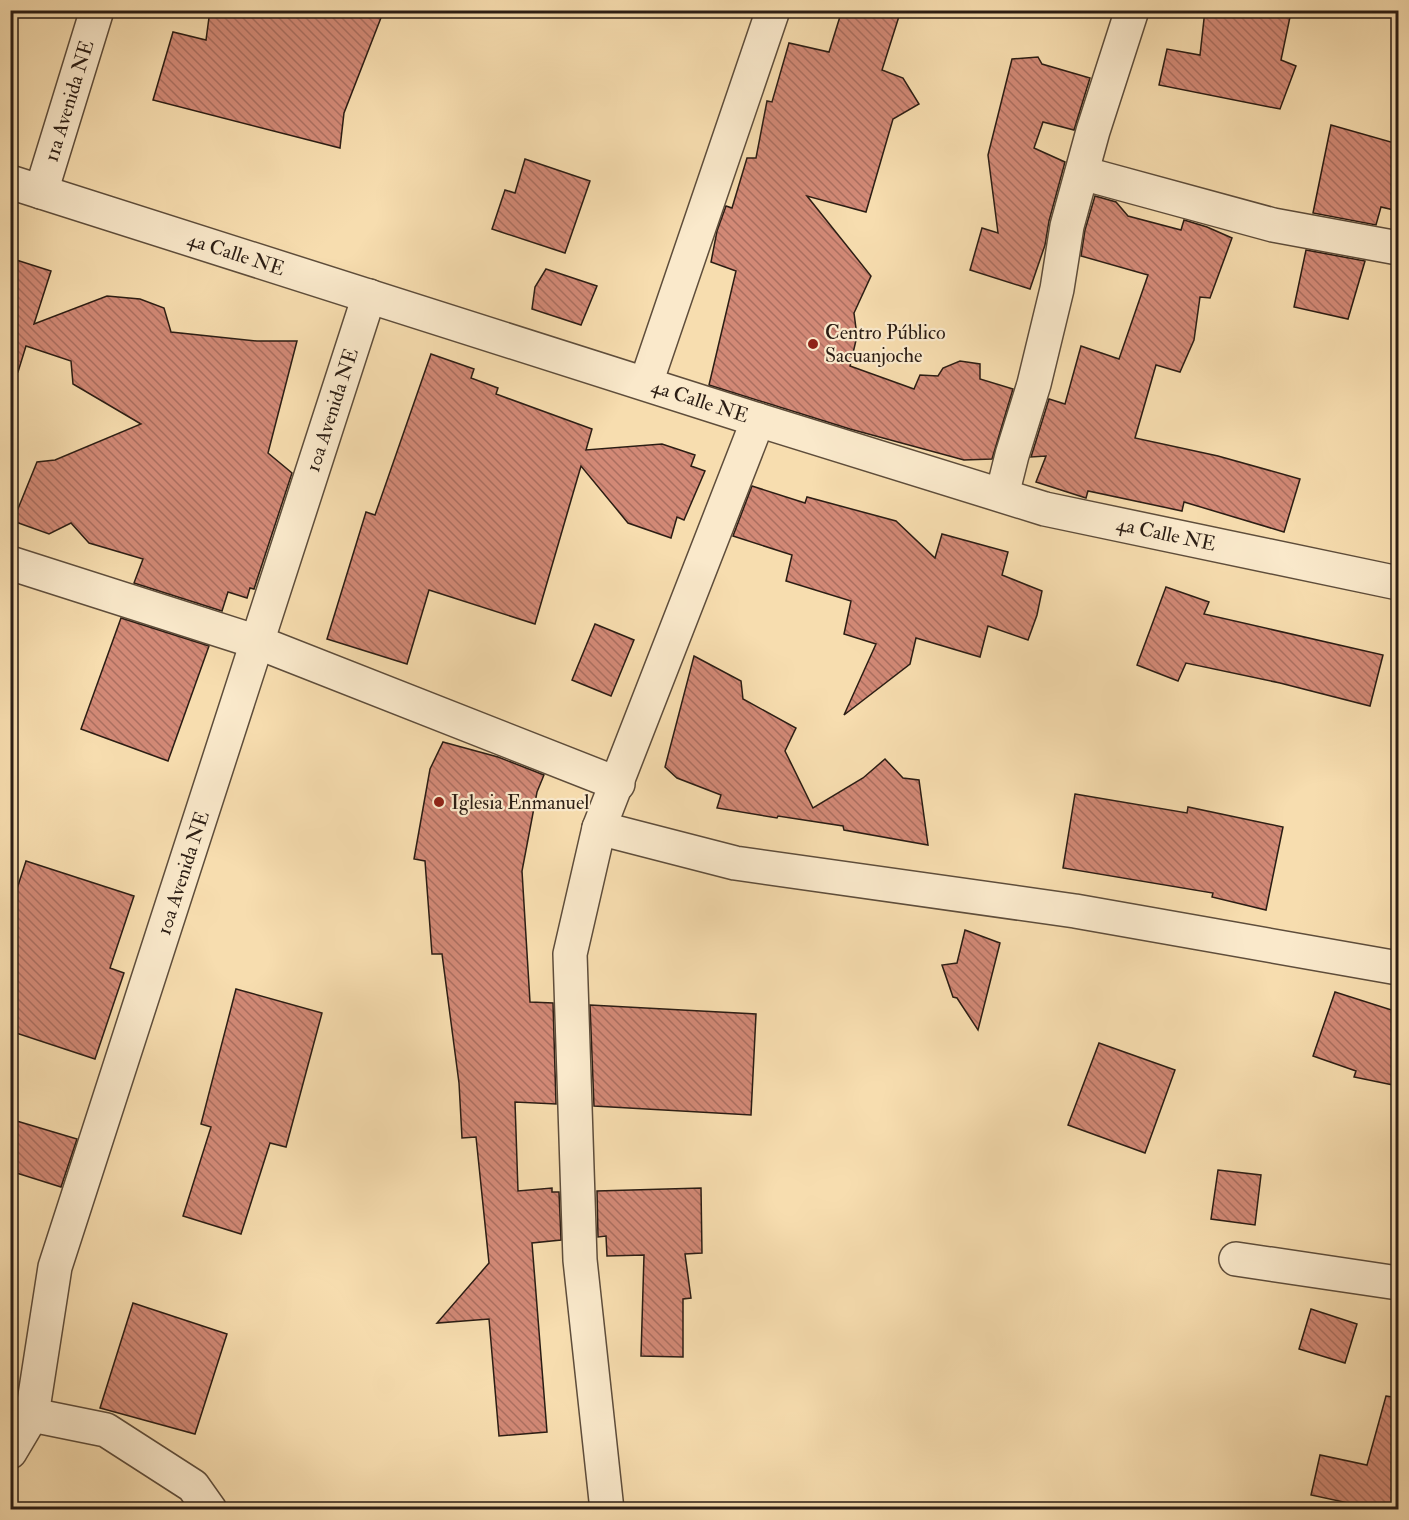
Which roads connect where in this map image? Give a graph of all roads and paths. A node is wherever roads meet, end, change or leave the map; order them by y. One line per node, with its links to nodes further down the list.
1 (96, 10): 5 (street, 11a Avenida NE)
2 (773, 10): 8 (street)
3 (1132, 10): 4 (street)
4 (1082, 172): 6 (street); 10 (street)
5 (26, 187): 7 (street, 4a Calle NE)
6 (1398, 249)
7 (369, 296): 8 (street, 4a Calle NE); 13 (street, 10a Avenida NE)
8 (646, 383): 9 (street, 4a Calle NE)
9 (758, 420): 10 (street, 4a Calle NE); 14 (street)
10 (1002, 495): 12 (street, 4a Calle NE)
11 (10, 563): 13 (street)
12 (1398, 583)
13 (257, 642): 14 (street); 19 (street, 10a Avenida NE)
14 (618, 784): 15 (street)
15 (599, 828): 16 (street); 22 (street)
16 (1398, 968)
17 (1236, 1259): 18 (street)
18 (1398, 1283)
19 (21, 1416): 20 (street, 10a Avenida NE); 21 (street)
20 (10, 1452)
21 (210, 1509)
22 (607, 1509)

